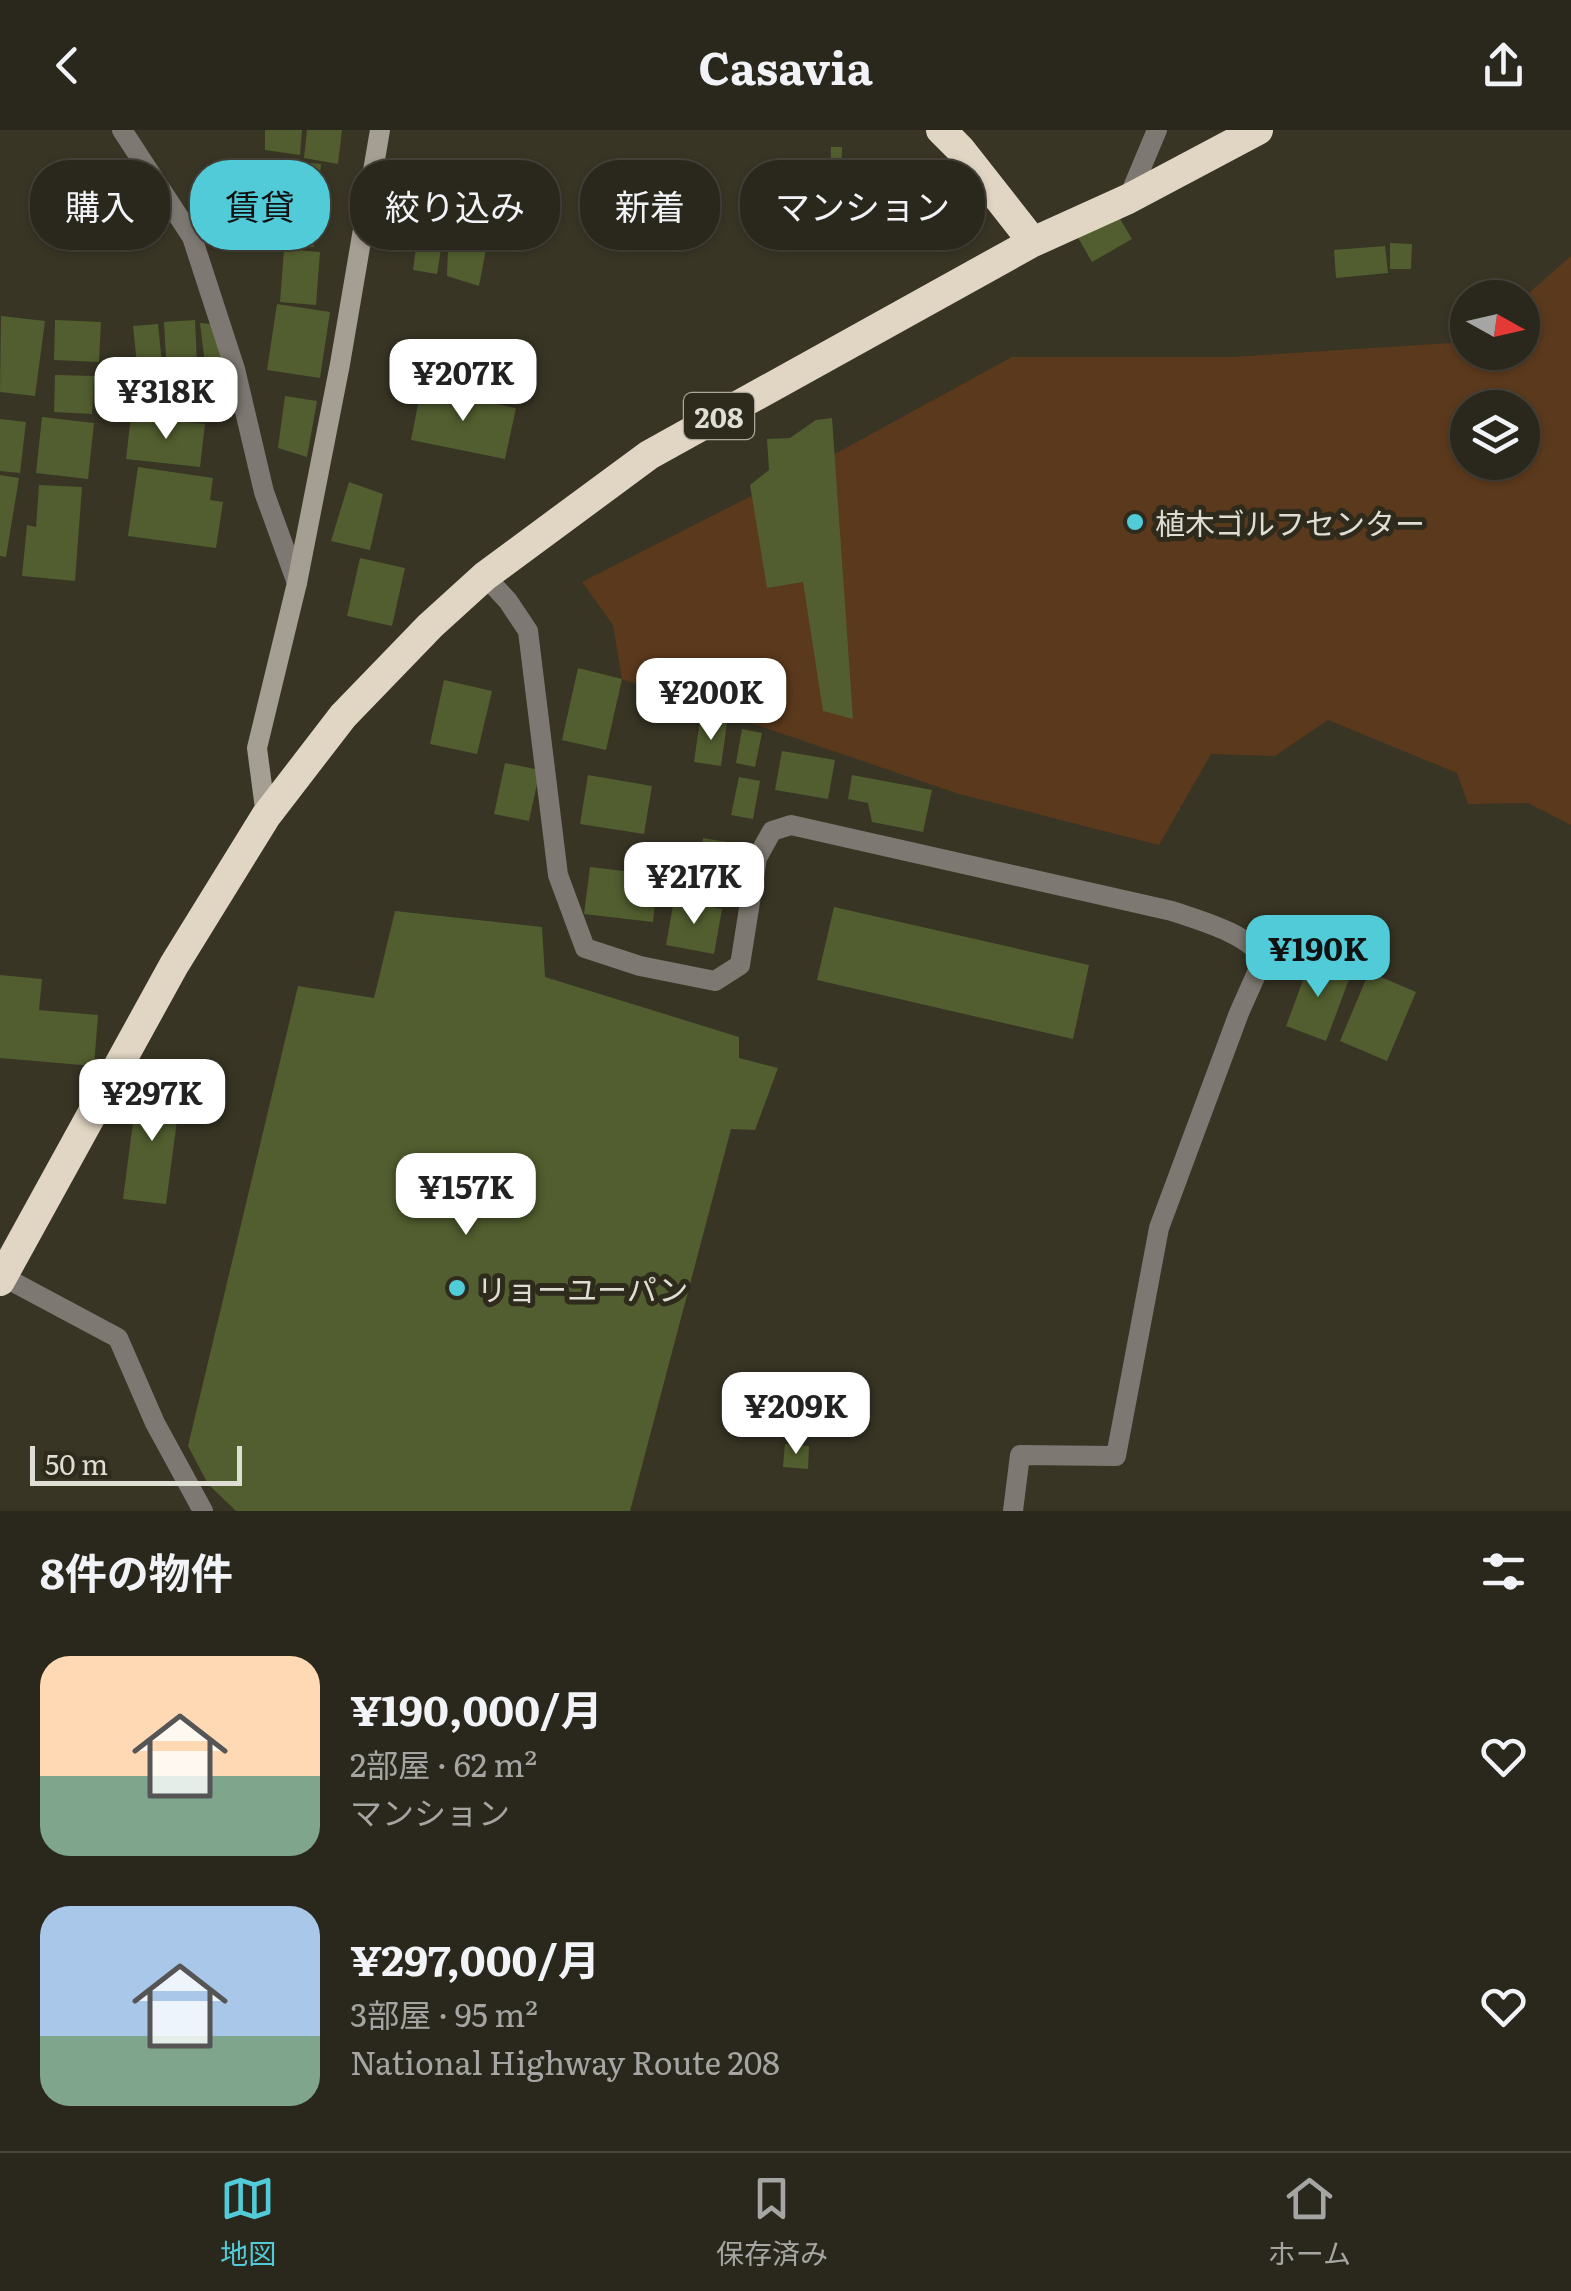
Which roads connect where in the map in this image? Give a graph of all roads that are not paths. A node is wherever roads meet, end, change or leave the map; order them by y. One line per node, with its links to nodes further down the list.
1 (122, 130): 9 (street)
2 (380, 130): 9 (street)
3 (942, 130): 7 (highway)
4 (1157, 130): 6 (street)
5 (1258, 130): 6 (highway, 208)
6 (1128, 199): 7 (highway, 208)
7 (1033, 242): 8 (highway, 208)
8 (485, 576): 10 (highway, 208); 13 (street)
9 (297, 584): 10 (street)
10 (266, 816): 11 (highway, 208)
11 (1, 1278): 12 (street)
12 (204, 1511)
13 (1013, 1511)

